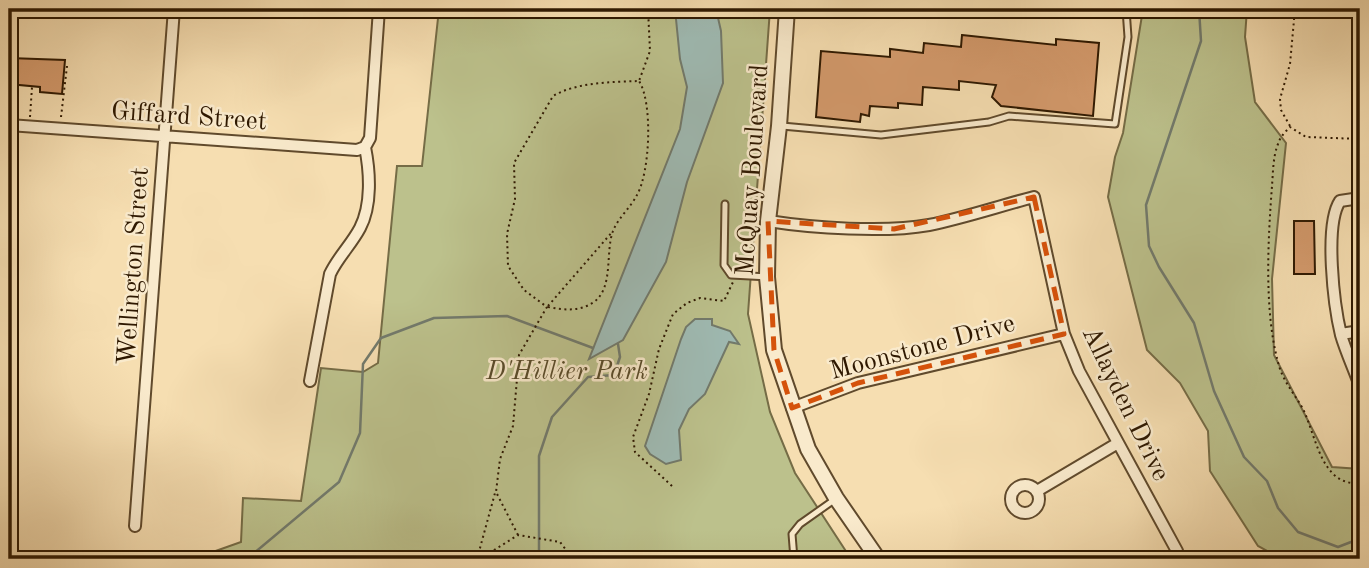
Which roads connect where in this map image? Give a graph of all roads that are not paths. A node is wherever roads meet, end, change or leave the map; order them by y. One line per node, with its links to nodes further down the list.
1 (174, 9): 7 (street, Wellington Street)
2 (379, 9): 8 (street)
3 (787, 9): 6 (street, McQuay Boulevard)
4 (1126, 9): 6 (lane)
5 (9, 125): 7 (street, Giffard Street)
6 (779, 126): 11 (street, McQuay Boulevard)
7 (164, 136): 8 (street, Giffard Street); 22 (street, Wellington Street)
8 (365, 147): 16 (street)
9 (1360, 198): 15 (street)
10 (725, 204): 12 (lane)
11 (768, 222): 12 (street, McQuay Boulevard); 14 (street, Allayden Drive)
12 (766, 277): 18 (street, McQuay Boulevard)
13 (1360, 331): 15 (street)
14 (1065, 334): 18 (street, Moonstone Drive); 19 (street, Allayden Drive)
15 (1341, 334): 17 (street)
16 (310, 381)
17 (1360, 386)
18 (792, 408): 21 (street, McQuay Boulevard)
19 (1118, 443): 20 (street); 25 (street, Allayden Drive)
20 (1037, 491)
21 (836, 498): 23 (lane); 24 (street, McQuay Boulevard)
22 (135, 526)
23 (794, 559)
24 (878, 559)
25 (1179, 559)

